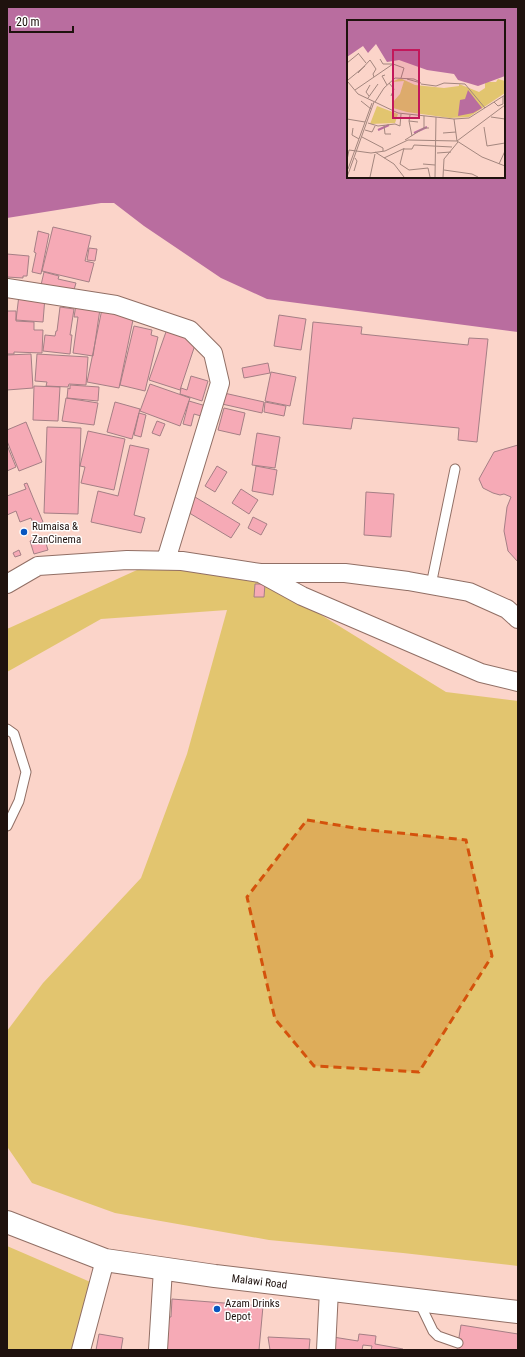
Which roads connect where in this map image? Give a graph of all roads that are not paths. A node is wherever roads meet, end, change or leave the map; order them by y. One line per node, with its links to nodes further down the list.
1 (7, 288): 3 (street)
2 (455, 469): 6 (lane)
3 (166, 560): 4 (street); 5 (street)
4 (260, 573): 6 (street); 8 (street)
5 (7, 584)
6 (431, 585): 7 (street)
7 (518, 619)
8 (518, 682)
9 (7, 729): 10 (lane)
10 (7, 826)
11 (7, 1222): 12 (main road, Malawi Road)
12 (105, 1260): 13 (main road, Malawi Road); 18 (street)
13 (163, 1269): 14 (main road, Malawi Road); 19 (street)
14 (329, 1290): 15 (main road, Malawi Road); 20 (street)
15 (418, 1299): 16 (main road, Malawi Road); 17 (lane)
16 (518, 1312)
17 (458, 1343)
18 (81, 1350)
19 (158, 1350)
20 (326, 1350)

